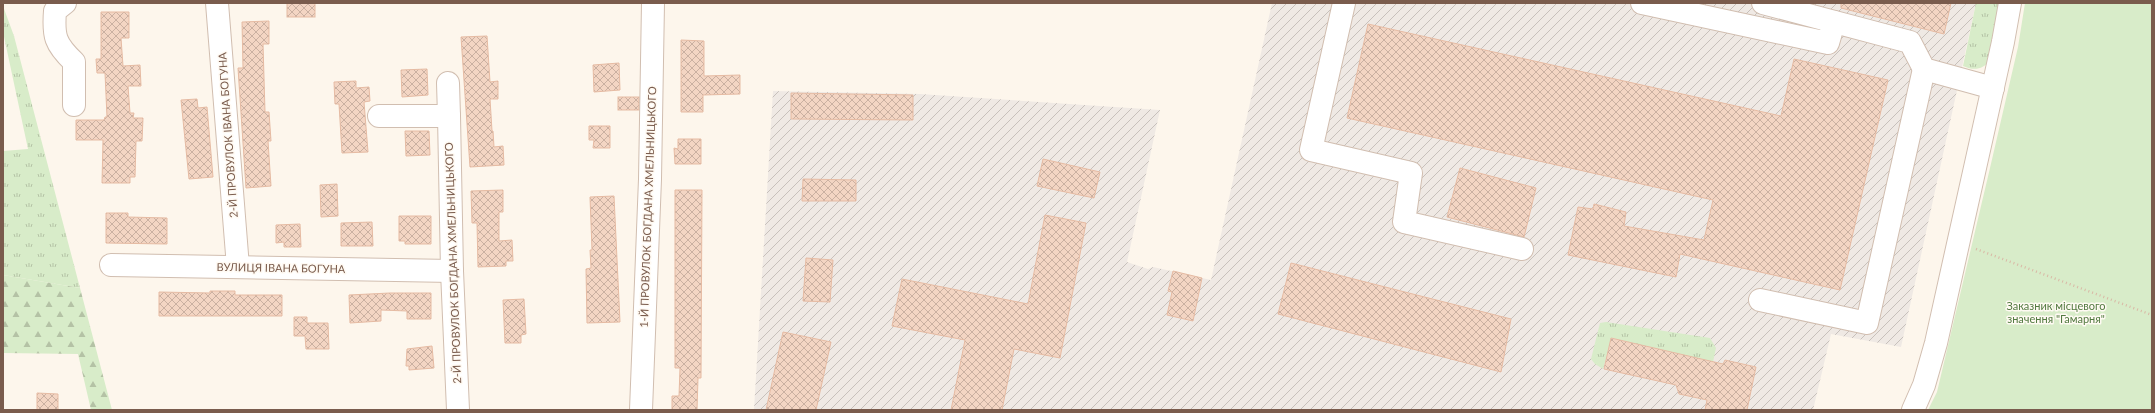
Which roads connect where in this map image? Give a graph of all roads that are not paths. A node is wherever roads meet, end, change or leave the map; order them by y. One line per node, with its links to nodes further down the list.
1 (65, 3): 12 (street)
2 (217, 3): 17 (street, 2-Й ПРОВУЛОК ІВАНА БОГУНА)
3 (653, 3): 21 (street, 1-Й ПРОВУЛОК БОГДАНА ХМЕЛЬНИЦЬКОГО)
4 (1344, 3): 15 (street)
5 (1642, 3): 8 (street)
6 (1763, 3): 8 (street)
7 (2010, 3): 11 (street)
8 (1834, 22): 9 (street)
9 (1924, 69): 11 (street); 19 (street)
10 (448, 83): 14 (street, 2-Й ПРОВУЛОК БОГДАНА ХМЕЛЬНИЦЬКОГО)
11 (1993, 88): 22 (street)
12 (74, 105)
13 (379, 116): 14 (street)
14 (449, 116): 18 (street, 2-Й ПРОВУЛОК БОГДАНА ХМЕЛЬНИЦЬКОГО)
15 (1522, 249)
16 (111, 265): 17 (street, ВУЛИЦЯ ІВАНА БОГУНА)
17 (238, 267): 18 (street, ВУЛИЦЯ ІВАНА БОГУНА)
18 (452, 271): 20 (street, 2-Й ПРОВУЛОК БОГДАНА ХМЕЛЬНИЦЬКОГО)
19 (1760, 300)
20 (458, 410)
21 (641, 410)
22 (1913, 410)

